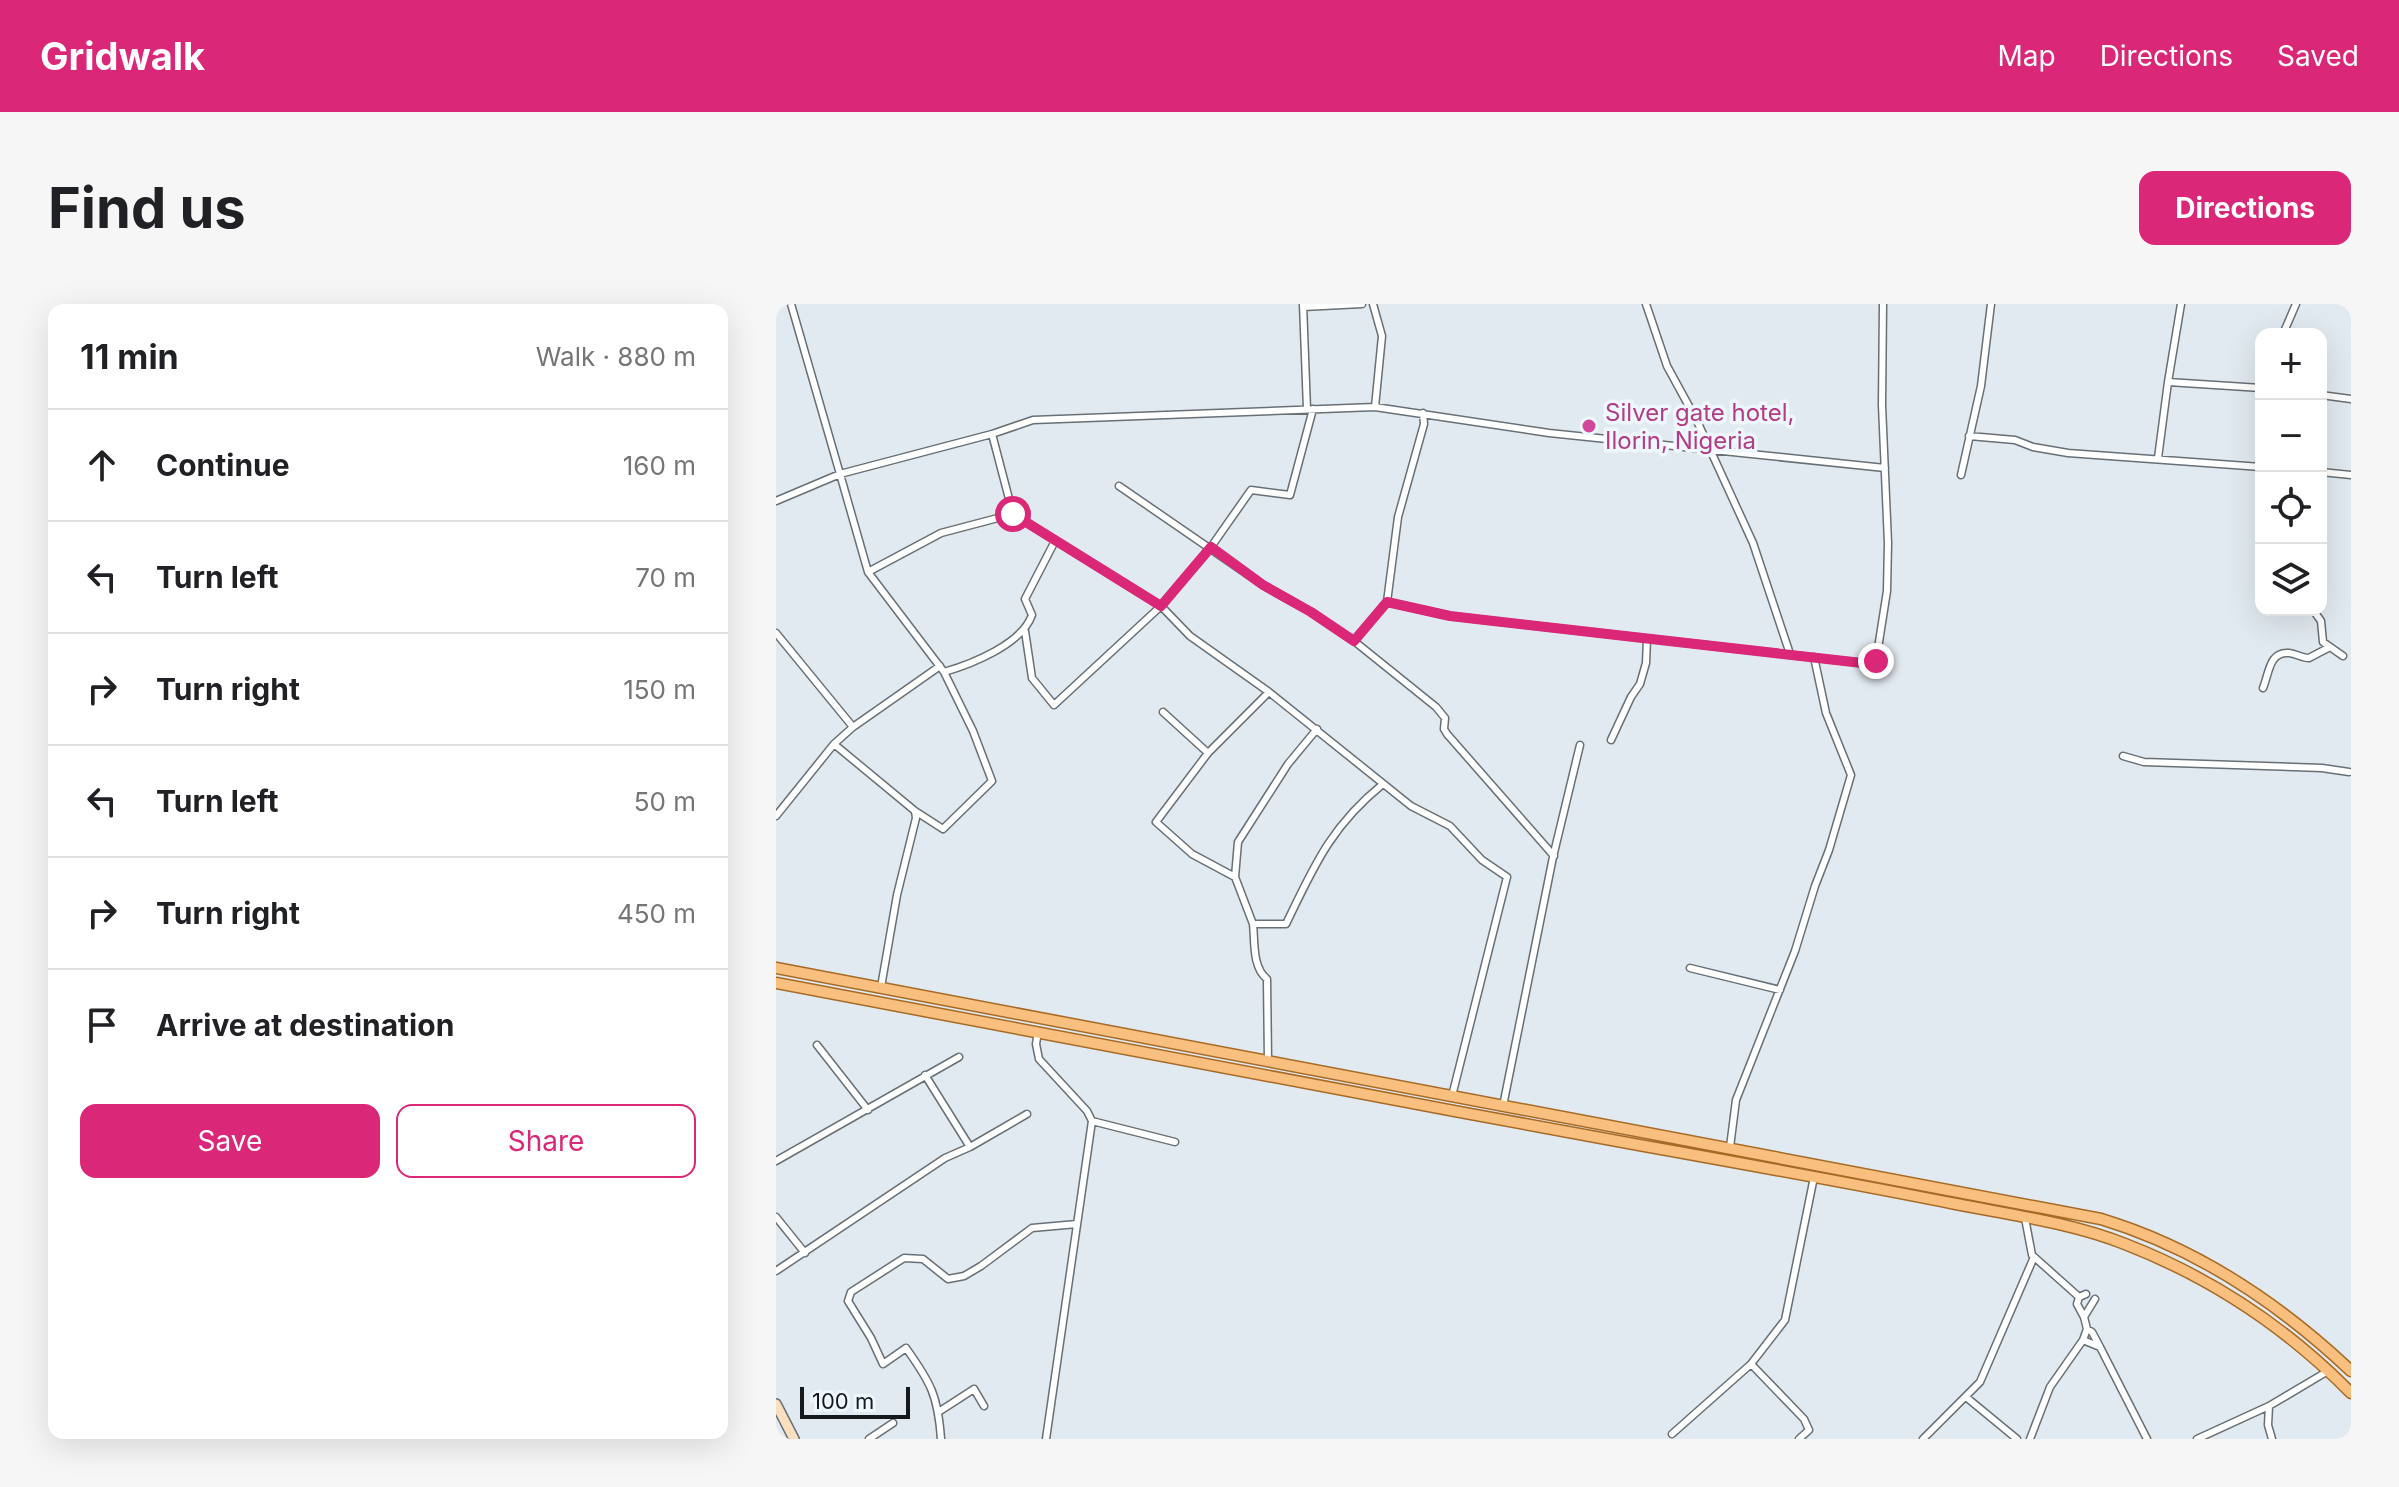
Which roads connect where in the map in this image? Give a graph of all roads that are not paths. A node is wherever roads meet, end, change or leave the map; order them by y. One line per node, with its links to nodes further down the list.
1 (791, 304): 27 (street)
2 (1362, 304): 9 (street)
3 (1373, 304): 15 (street)
4 (1646, 304): 22 (street)
5 (1883, 304): 25 (street)
6 (1991, 304): 21 (street)
7 (2181, 304): 11 (street)
8 (2296, 304): 10 (street)
9 (1303, 306): 16 (street)
10 (2286, 328)
11 (2168, 382): 12 (street); 23 (street)
12 (2255, 388)
13 (2327, 396): 14 (street)
14 (2351, 399)
15 (1375, 407): 16 (street); 17 (street)
16 (1310, 409): 20 (street); 34 (street)
17 (1423, 413): 18 (street); 19 (street)
18 (1444, 416): 19 (street); 22 (street)
19 (1424, 424): 36 (street)
20 (992, 434): 27 (street); 32 (street)
21 (1969, 436): 23 (street); 28 (street)
22 (1710, 451): 25 (street); 44 (street)
23 (2158, 458): 24 (street)
24 (2255, 466)
25 (1885, 468): 46 (street)
26 (2327, 473): 29 (street)
27 (840, 474): 31 (street); 35 (street)
28 (1961, 475)
29 (2351, 475)
30 (1119, 486): 34 (street)
31 (776, 501)
32 (1013, 514): 33 (street); 35 (street)
33 (1055, 541): 37 (street); 39 (street)
34 (1211, 547): 37 (street); 42 (street)
35 (868, 572): 47 (street)
36 (1387, 602): 41 (street); 42 (street)
37 (1161, 606): 39 (street); 49 (street)
38 (2317, 616): 43 (street)
39 (1025, 631): 47 (street)
40 (776, 633): 51 (street)
41 (1647, 639): 44 (street); 53 (street)
42 (1354, 641): 62 (street)
43 (2328, 648): 45 (street); 48 (street)
44 (1790, 654): 46 (street)
45 (2343, 656)
46 (1814, 657): 69 (street)
47 (942, 669): 51 (street); 60 (street)
48 (2263, 688)
49 (1269, 692): 52 (street); 56 (street)
50 (1163, 712): 56 (street)
51 (853, 727): 54 (street)
52 (1317, 729): 59 (street); 63 (street)
53 (1611, 740)
54 (834, 744): 60 (street); 61 (street)
55 (1580, 745): 62 (street)
56 (1208, 753): 63 (street)
57 (2123, 756): 58 (street)
58 (2349, 772)
59 (1383, 784): 64 (street); 75 (street)
60 (915, 811): 68 (street)
61 (776, 816)
62 (1554, 856): 76 (street)
63 (1235, 877): 64 (street)
64 (1253, 924): 73 (street)
65 (776, 968): 68 (main road)
66 (1690, 968): 69 (street)
67 (776, 983): 70 (main road)
68 (881, 987): 73 (main road)
69 (1780, 990): 82 (street)
70 (1038, 1031): 79 (street); 84 (main road)
71 (817, 1045): 77 (street)
72 (959, 1057): 74 (street)
73 (1268, 1061): 75 (main road)
74 (925, 1075): 77 (street); 81 (street)
75 (1452, 1096): 76 (main road)
76 (1503, 1106): 82 (main road)
77 (868, 1110): 83 (street)
78 (1027, 1114): 81 (street)
79 (1092, 1121): 80 (street); 87 (street)
80 (1175, 1142)
81 (970, 1147): 88 (street)
82 (1730, 1147): 97 (main road)
83 (776, 1161)
84 (1814, 1176): 86 (main road); 95 (street)
85 (776, 1217): 88 (street)
86 (2025, 1218): 89 (street); 96 (main road)
87 (1077, 1224): 103 (street); 109 (street)
88 (805, 1253): 90 (street)
89 (2034, 1257): 92 (street); 99 (street)
90 (776, 1271)
91 (2095, 1299): 92 (street)
92 (2084, 1317): 93 (street)
93 (2086, 1336): 94 (street); 94 (street); 113 (street)
94 (2100, 1347): 114 (street)
95 (1751, 1364): 105 (street); 110 (street)
96 (2328, 1371): 98 (main road); 102 (street)
97 (2351, 1371)
98 (2351, 1393)
99 (1966, 1397): 111 (street); 112 (street)
100 (776, 1404): 106 (street)
101 (984, 1406): 103 (street)
102 (2269, 1406): 115 (street); 116 (street)
103 (940, 1411): 108 (street)
104 (893, 1423): 107 (street)
105 (1672, 1434)
106 (794, 1439)
107 (869, 1439)
108 (941, 1439)
109 (1046, 1439)
110 (1799, 1439)
111 (1923, 1439)
112 (2017, 1439)
113 (2030, 1439)
114 (2147, 1439)
115 (2197, 1439)
116 (2272, 1439)

